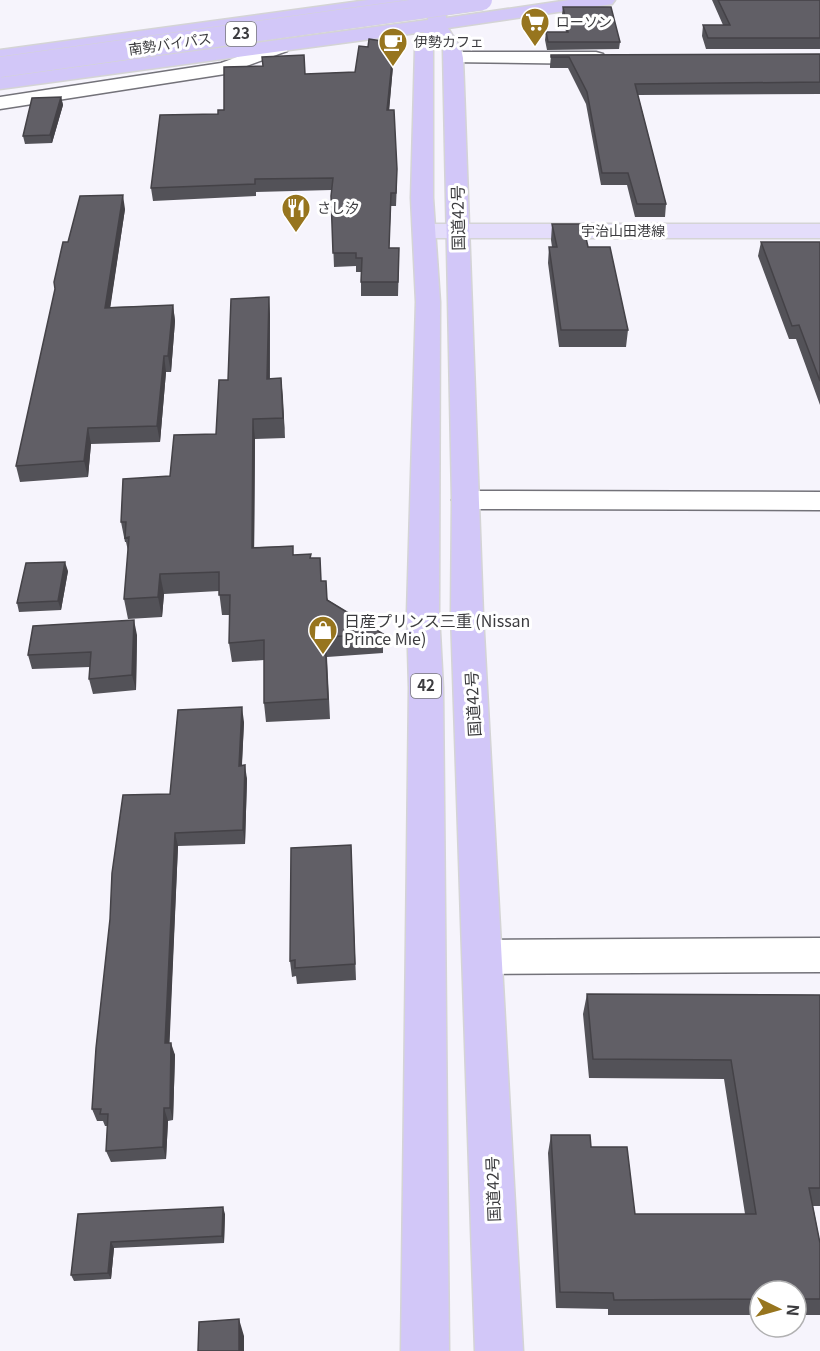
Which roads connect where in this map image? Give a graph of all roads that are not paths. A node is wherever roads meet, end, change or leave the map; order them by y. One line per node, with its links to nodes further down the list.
1 (406, 0): 8 (highway, 南勢バイパス / 23)
2 (482, 0): 11 (highway, 南勢バイパス / 23, bridge)
3 (606, 0): 4 (highway)
4 (437, 13): 7 (highway); 9 (highway, 国道42号 / 42); 14 (highway, 国道42号 / 42)
5 (70, 28): 6 (highway)
6 (0, 39)
7 (280, 47): 12 (highway); 13 (street)
8 (0, 56)
9 (454, 58): 10 (street); 14 (highway, 国道42号 / 42)
10 (619, 58)
11 (0, 67)
12 (0, 83)
13 (0, 103)
14 (442, 231): 15 (main road, 宇治山田港線); 16 (highway, 国道42号 / 42); 20 (highway, 国道42号 / 42)
15 (820, 231)
16 (466, 500): 17 (street); 19 (highway, 国道42号 / 42)
17 (820, 501)
18 (820, 956): 19 (street)
19 (483, 957): 21 (highway, 国道42号 / 42)
20 (425, 1351)
21 (499, 1351)

